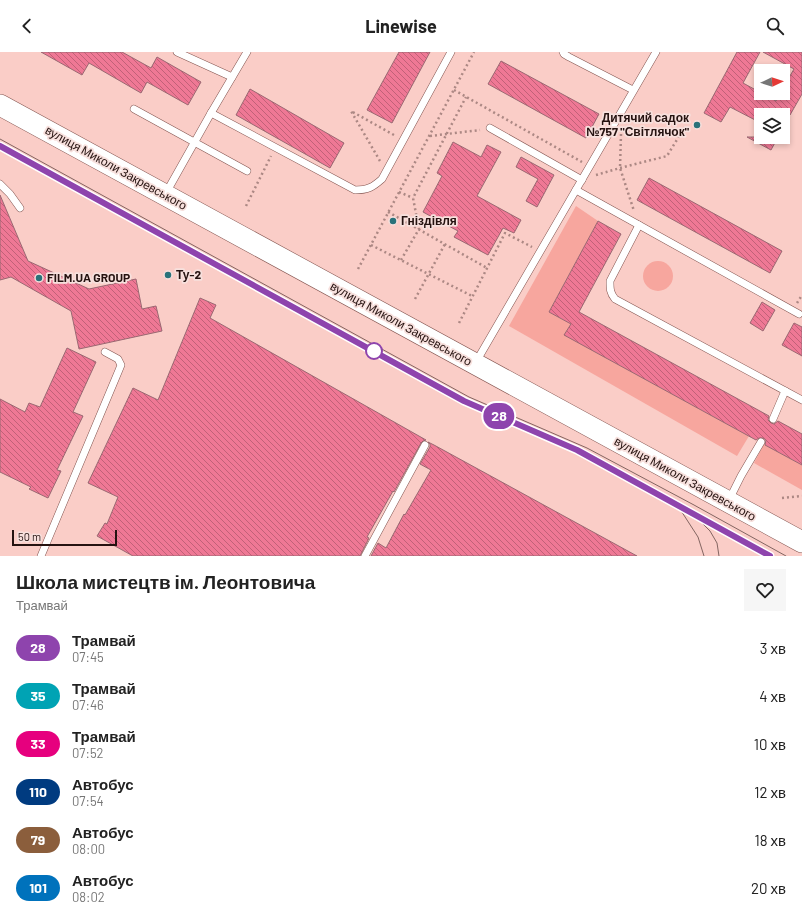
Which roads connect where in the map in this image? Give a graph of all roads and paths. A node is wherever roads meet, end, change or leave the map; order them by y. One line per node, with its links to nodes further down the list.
1 (177, 52): 7 (lane)
2 (247, 52): 7 (lane)
3 (451, 52): 20 (lane)
4 (474, 52): 8 (path)
5 (563, 52): 9 (lane)
6 (656, 52): 9 (lane)
7 (232, 76): 13 (lane)
8 (454, 90): 10 (path); 19 (path)
9 (634, 90): 14 (lane)
10 (466, 97): 15 (path); 18 (path)
11 (0, 105): 31 (street, вулиця Миколи Закревського)
12 (134, 109): 21 (lane)
13 (211, 112): 21 (lane); 22 (lane)
14 (621, 112): 23 (lane); 24 (path)
15 (508, 120): 17 (path); 23 (path)
16 (686, 125): 24 (path)
17 (490, 128): 18 (path); 27 (lane)
18 (447, 133): 19 (path); 32 (path)
19 (429, 136): 30 (path)
20 (403, 141): 26 (lane); 26 (path)
21 (195, 142): 25 (lane); 31 (lane)
22 (276, 147): 26 (lane); 33 (path)
23 (590, 166): 27 (lane)
24 (620, 168): 27 (path); 36 (path)
25 (247, 171)
26 (386, 172)
27 (582, 180): 29 (lane)
28 (0, 184): 34 (lane)
29 (576, 190): 36 (lane); 40 (lane)
30 (399, 192): 32 (path); 35 (path)
31 (165, 195): 50 (street, вулиця Миколи Закревського)
32 (413, 198): 37 (path)
33 (246, 206)
34 (20, 208)
35 (388, 212): 37 (path); 39 (path)
36 (639, 225): 47 (lane); 51 (lane)
37 (419, 229): 38 (path); 41 (path)
38 (445, 244): 42 (path); 44 (path)
39 (371, 245): 41 (path); 43 (path)
40 (541, 251): 42 (path); 50 (lane)
41 (401, 260): 44 (path)
42 (487, 268): 45 (path)
43 (358, 269)
44 (428, 274): 45 (path); 46 (path)
45 (472, 296): 48 (path)
46 (415, 299)
47 (799, 314)
48 (459, 323)
49 (106, 352): 60 (lane)
50 (475, 364): 58 (street, вулиця Миколи Закревського)
51 (785, 391): 52 (lane); 53 (lane)
52 (802, 400)
53 (774, 419)
54 (761, 442): 58 (lane)
55 (425, 445): 61 (lane)
56 (802, 496): 57 (path)
57 (782, 498)
58 (728, 502): 59 (street, вулиця Миколи Закревського)
59 (802, 542)
60 (41, 556)
61 (365, 556)

